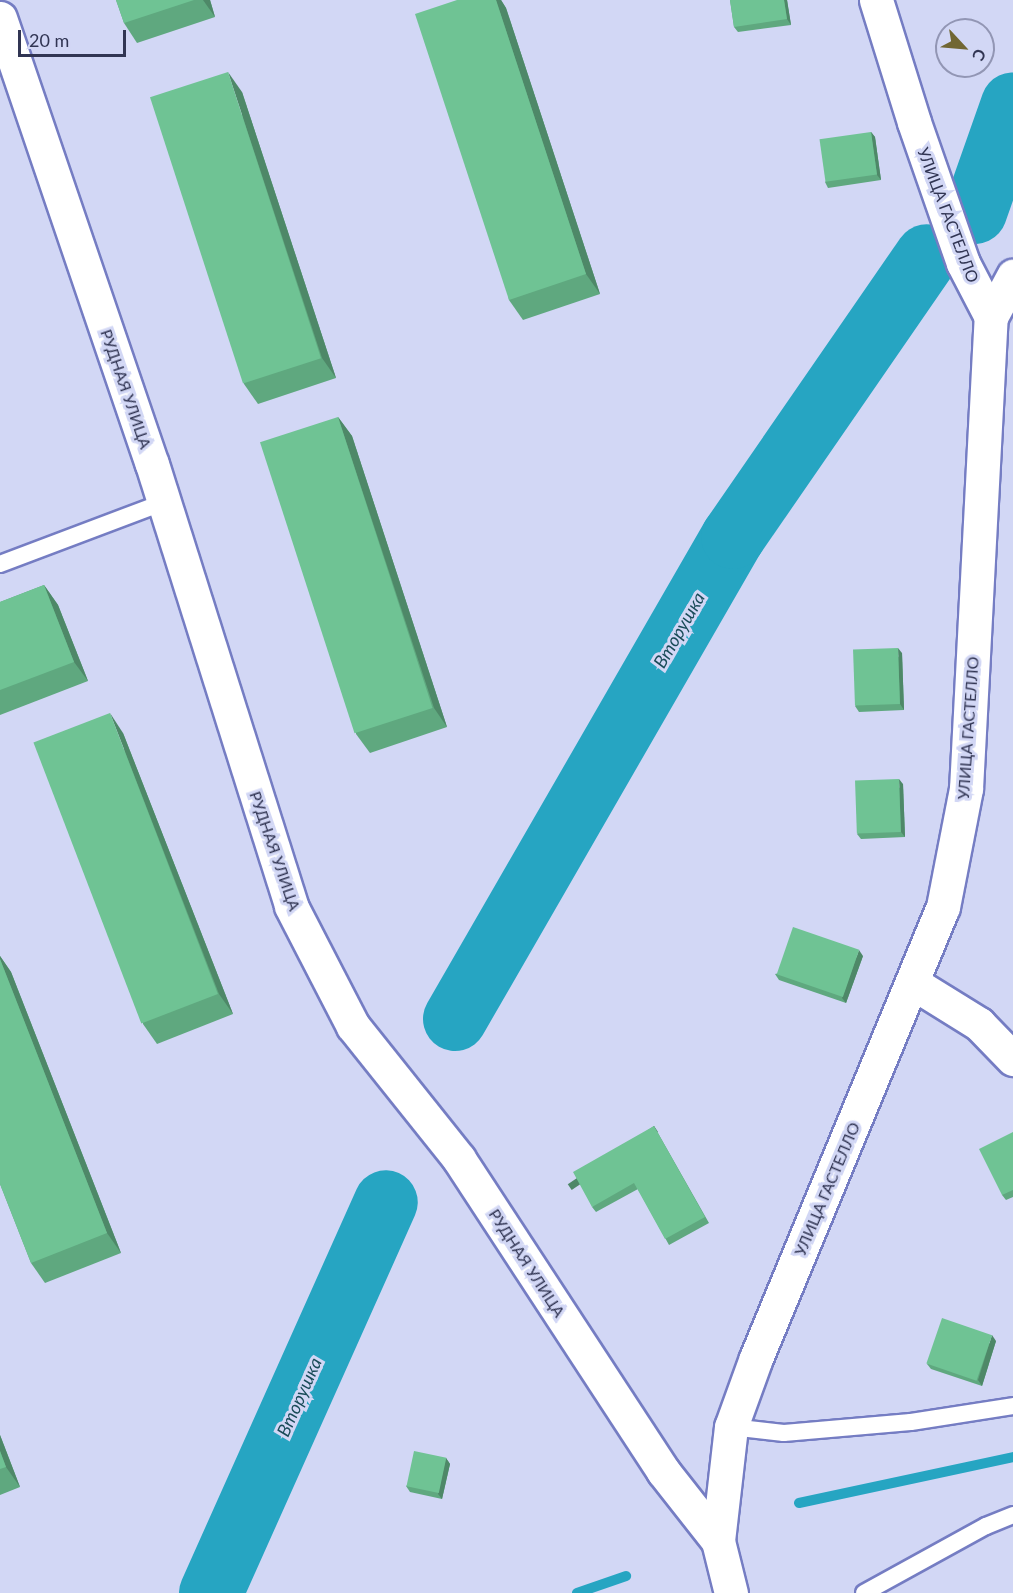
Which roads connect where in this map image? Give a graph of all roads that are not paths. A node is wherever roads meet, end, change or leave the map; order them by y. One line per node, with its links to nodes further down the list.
1 (876, 0): 4 (street, УЛИЦА ГАСТЕЛЛО)
2 (0, 18): 5 (street, РУДНАЯ УЛИЦА)
3 (1013, 276): 4 (street)
4 (991, 317): 7 (street, УЛИЦА ГАСТЕЛЛО)
5 (164, 502): 6 (lane); 12 (street, РУДНАЯ УЛИЦА)
6 (0, 564)
7 (913, 983): 8 (street); 10 (street, УЛИЦА ГАСТЕЛЛО)
8 (1013, 1059)
9 (1013, 1406): 10 (lane)
10 (731, 1427): 12 (street, УЛИЦА ГАСТЕЛЛО)
11 (1013, 1515): 14 (lane)
12 (718, 1541): 13 (street, РУДНАЯ УЛИЦА)
13 (731, 1593)
14 (864, 1593)

